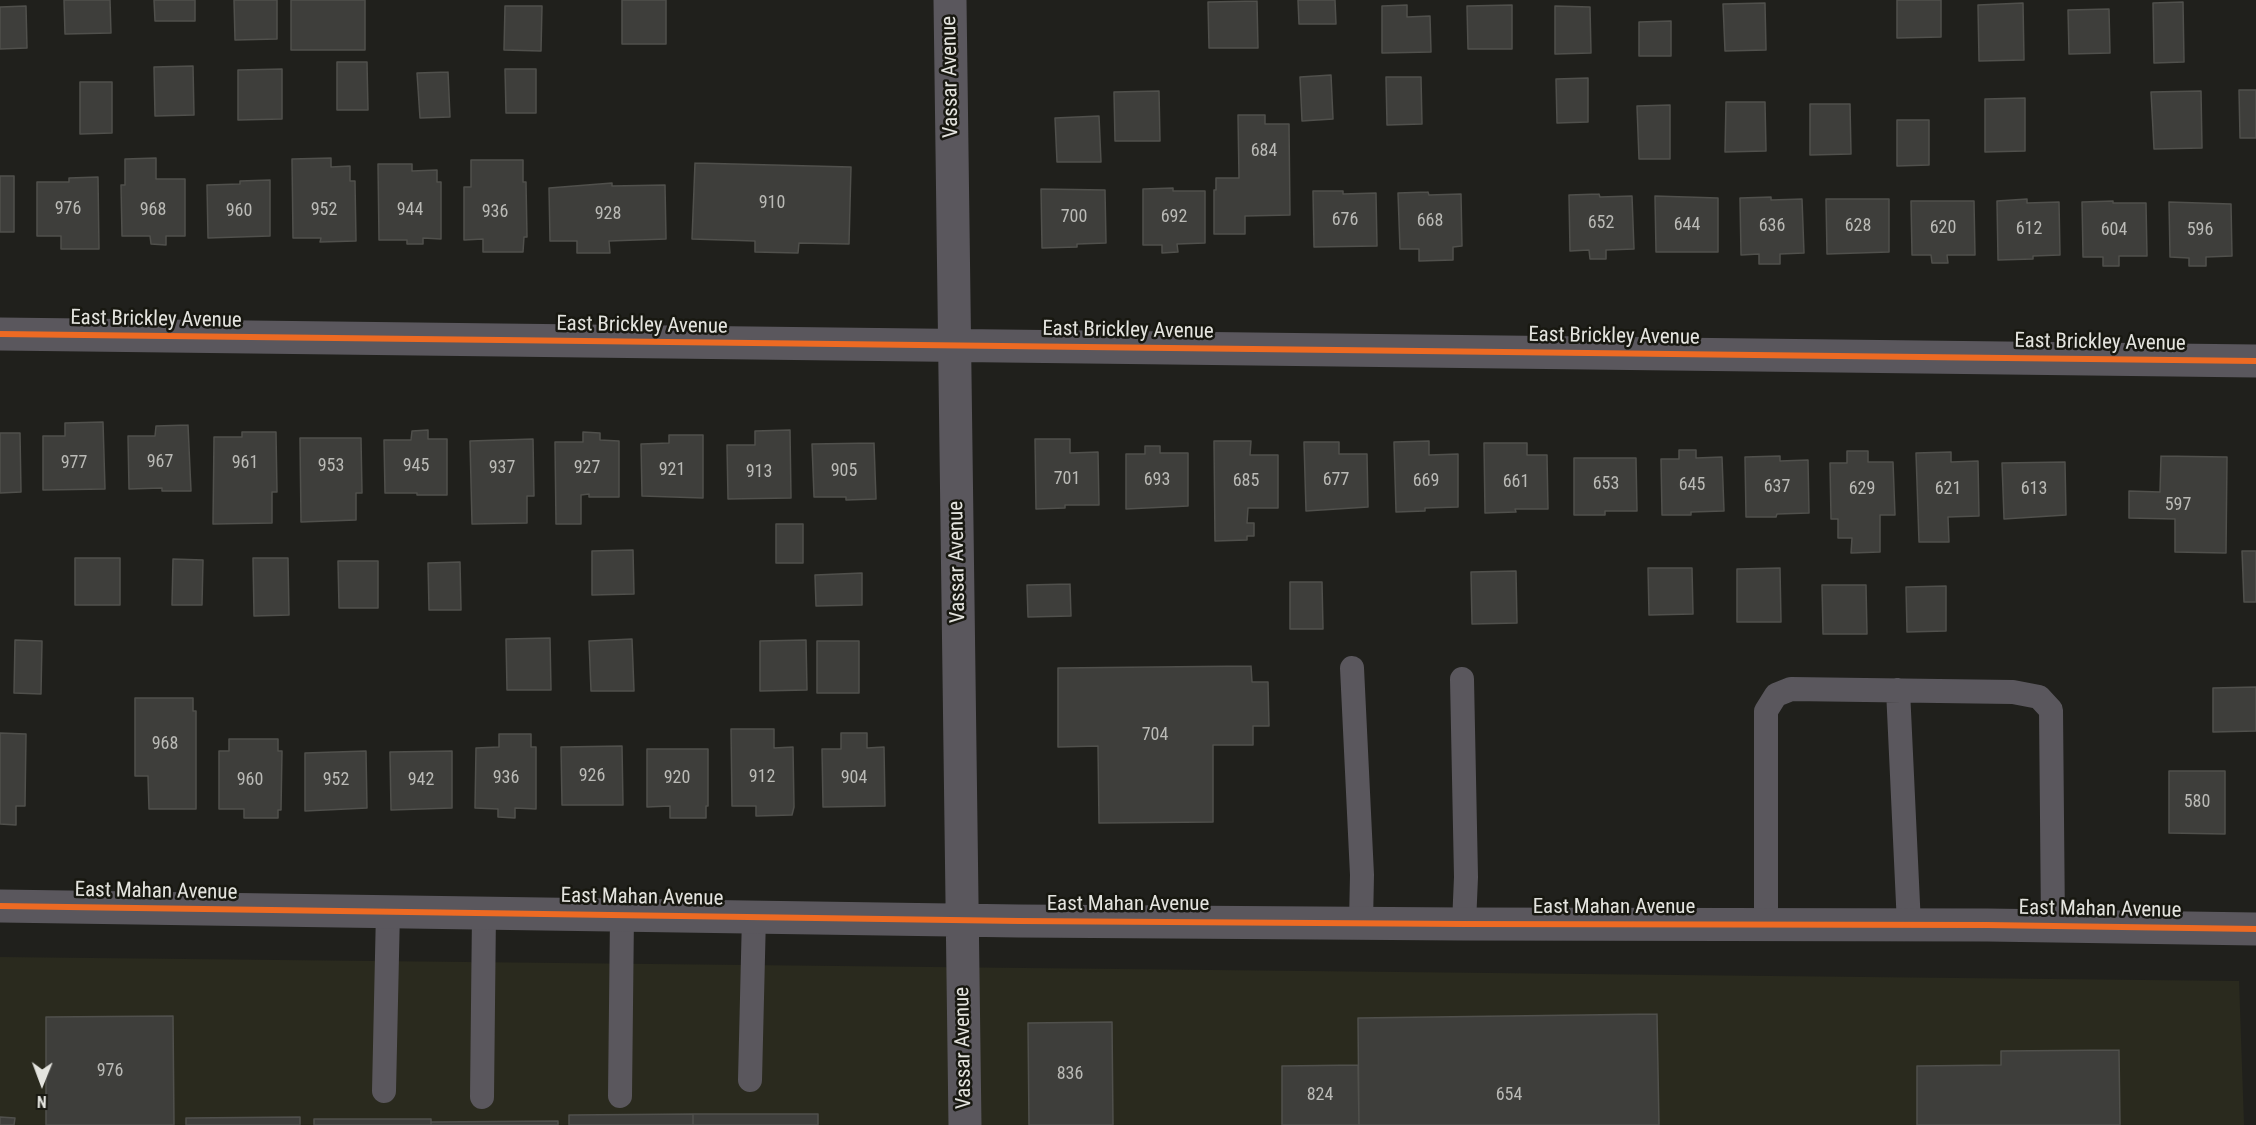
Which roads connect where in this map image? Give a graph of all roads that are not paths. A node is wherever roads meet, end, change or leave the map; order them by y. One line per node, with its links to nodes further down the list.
1 (950, 0): 3 (street, Vassar Avenue)
2 (0, 334): 3 (street, East Brickley Avenue)
3 (954, 346): 4 (street, East Brickley Avenue); 13 (street, Vassar Avenue)
4 (2256, 361)
5 (1352, 668): 14 (lane)
6 (1462, 680): 15 (lane)
7 (1898, 690): 16 (lane); 17 (lane); 18 (lane)
8 (0, 906): 9 (street, East Mahan Avenue)
9 (388, 911): 10 (street, East Mahan Avenue); 21 (lane)
10 (484, 912): 11 (street, East Mahan Avenue); 23 (lane)
11 (622, 915): 12 (street, East Mahan Avenue); 22 (lane)
12 (754, 916): 13 (street, East Mahan Avenue); 20 (lane)
13 (963, 920): 14 (street, East Mahan Avenue); 24 (street, Vassar Avenue)
14 (1361, 923): 15 (street, East Mahan Avenue)
15 (1464, 924): 16 (street, East Mahan Avenue)
16 (1766, 924): 17 (street, East Mahan Avenue)
17 (1909, 925): 18 (street, East Mahan Avenue)
18 (2052, 926): 19 (street, East Mahan Avenue)
19 (2256, 929)
20 (750, 1080)
21 (384, 1091)
22 (620, 1096)
23 (482, 1097)
24 (965, 1125)

